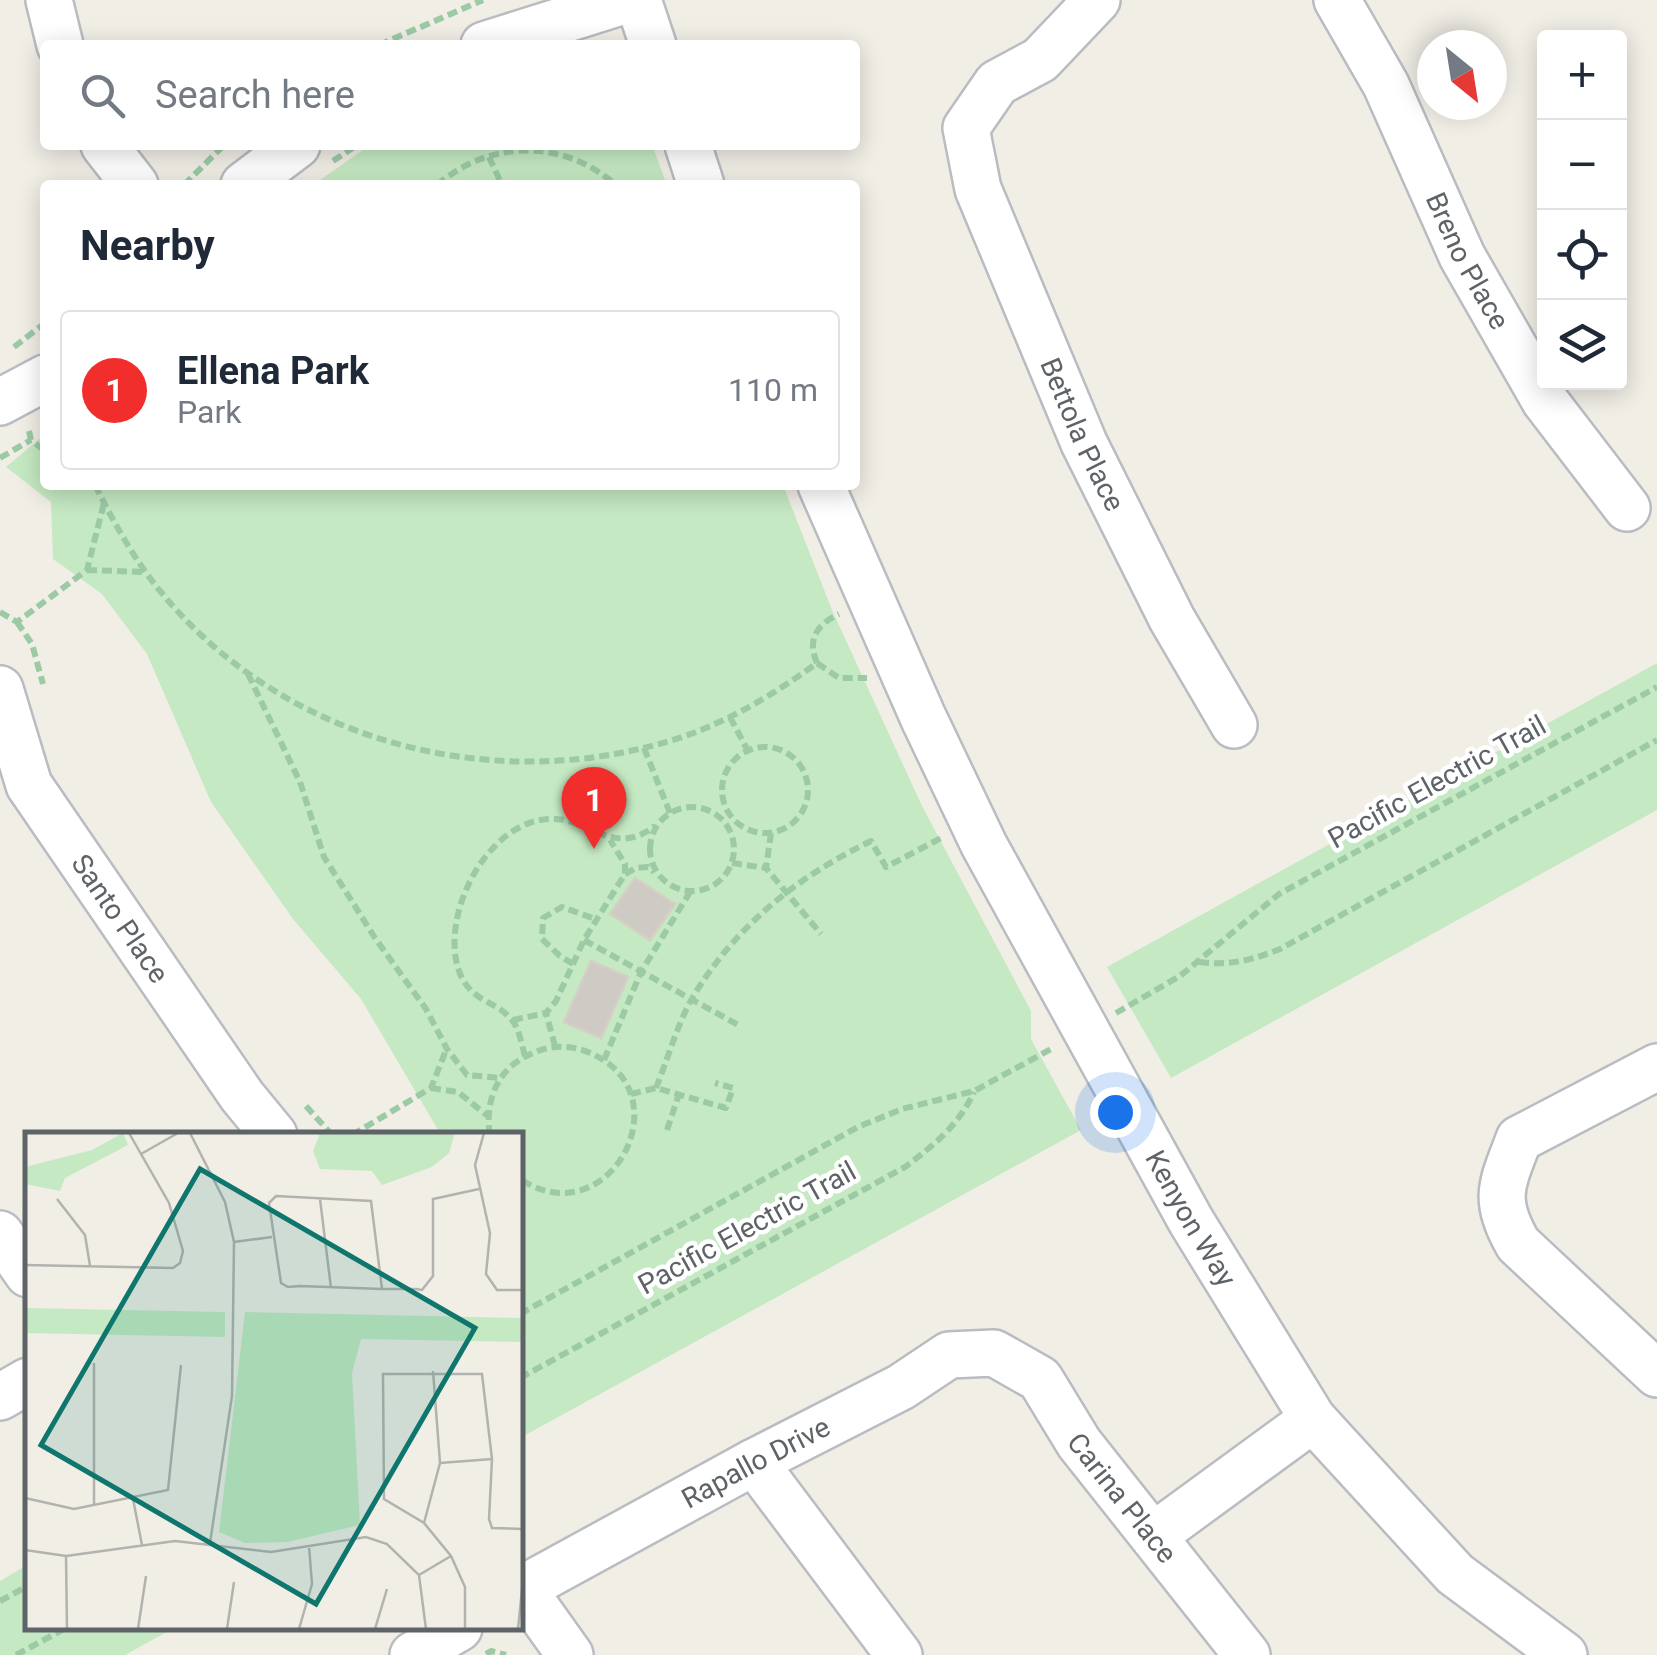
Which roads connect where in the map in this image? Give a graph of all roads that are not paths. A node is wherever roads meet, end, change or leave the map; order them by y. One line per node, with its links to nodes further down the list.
1 (49, 0): 6 (street)
2 (627, 0): 7 (street)
3 (638, 0): 8 (street)
4 (1097, 0): 20 (street, Bettola Place)
5 (1336, 0): 18 (street, Breno Place)
6 (59, 40)
7 (500, 40)
8 (651, 40)
9 (108, 150): 12 (street)
10 (290, 150): 13 (street)
11 (690, 150): 14 (street)
12 (130, 180)
13 (251, 180)
14 (700, 180)
15 (40, 385): 16 (street)
16 (18, 414)
17 (823, 490): 29 (street, Kenyon Way)
18 (1627, 508)
19 (0, 690): 22 (street, Santo Place)
20 (1234, 724)
21 (1657, 1068): 26 (street)
22 (287, 1118)
23 (0, 1234): 24 (street)
24 (25, 1270)
25 (994, 1353): 30 (street, Rapallo Drive); 31 (street, Carina Place)
26 (1657, 1374)
27 (25, 1383): 28 (street)
28 (0, 1397)
29 (1313, 1419): 31 (street); 38 (street, Kenyon Way)
30 (754, 1462): 32 (street, Rapallo Drive); 36 (street)
31 (1153, 1536): 37 (street, Carina Place)
32 (522, 1590): 35 (street)
33 (456, 1630): 34 (street)
34 (417, 1653)
35 (570, 1655)
36 (899, 1655)
37 (1246, 1655)
38 (1564, 1655)

